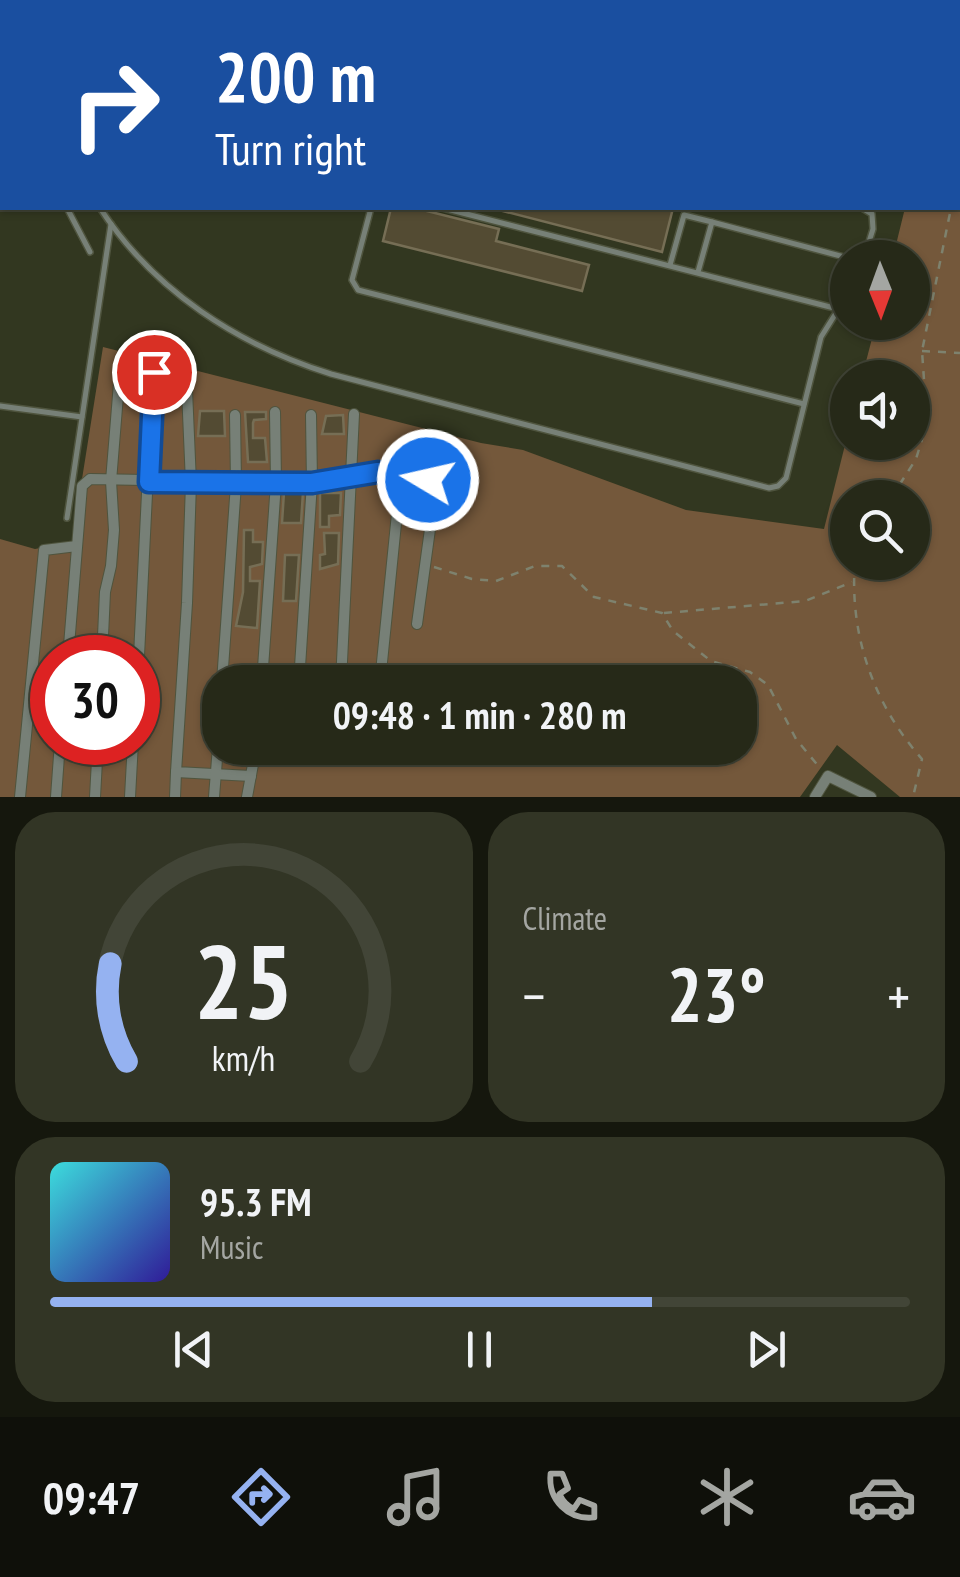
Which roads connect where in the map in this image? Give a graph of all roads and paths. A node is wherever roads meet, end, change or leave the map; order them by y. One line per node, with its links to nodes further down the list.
1 (68, 210): 10 (lane)
2 (102, 210): 8 (lane)
3 (370, 210): 21 (lane)
4 (451, 210): 12 (lane)
5 (865, 210): 9 (lane)
6 (951, 210): 16 (path)
7 (712, 222): 11 (lane); 12 (lane); 13 (lane)
8 (112, 224): 21 (lane); 27 (lane)
9 (869, 240)
10 (90, 252)
11 (830, 253)
12 (670, 266): 13 (lane)
13 (698, 273): 14 (lane)
14 (830, 307)
15 (830, 323): 21 (lane)
16 (922, 350): 17 (path); 30 (path)
17 (960, 354)
18 (154, 372): 32 (street)
19 (118, 384): 31 (street)
20 (187, 390): 33 (street)
21 (804, 404)
22 (0, 406): 27 (lane)
23 (275, 412): 34 (street)
24 (235, 414): 36 (street)
25 (354, 414): 29 (street)
26 (311, 415): 35 (street)
27 (82, 418): 37 (lane)
28 (401, 474): 29 (street); 39 (street); 50 (street)
29 (352, 478): 35 (street); 49 (street)
30 (903, 480)
31 (111, 481): 32 (street); 38 (street); 44 (street)
32 (149, 482): 33 (street); 45 (street)
33 (190, 483): 36 (street); 56 (street)
34 (276, 483): 35 (street); 36 (street); 47 (street)
35 (312, 483): 48 (street)
36 (236, 484): 46 (street)
37 (67, 518)
38 (77, 546): 43 (street); 60 (street)
39 (425, 564): 41 (path); 42 (street)
40 (853, 582): 41 (path); 69 (path)
41 (662, 614): 59 (path)
42 (417, 624)
43 (70, 635)
44 (103, 635)
45 (140, 635)
46 (223, 665)
47 (263, 665)
48 (300, 665)
49 (341, 665)
50 (382, 665)
51 (58, 765): 61 (street)
52 (97, 765): 62 (street)
53 (132, 765): 63 (street)
54 (217, 765): 57 (street)
55 (253, 765): 58 (street)
56 (176, 772): 57 (street); 64 (street)
57 (217, 772): 58 (street); 65 (street)
58 (251, 776): 66 (street)
59 (828, 776): 67 (street); 68 (street)
60 (20, 797)
61 (56, 797)
62 (95, 797)
63 (130, 797)
64 (175, 797)
65 (214, 797)
66 (247, 797)
67 (815, 797)
68 (871, 797)
69 (913, 797)

